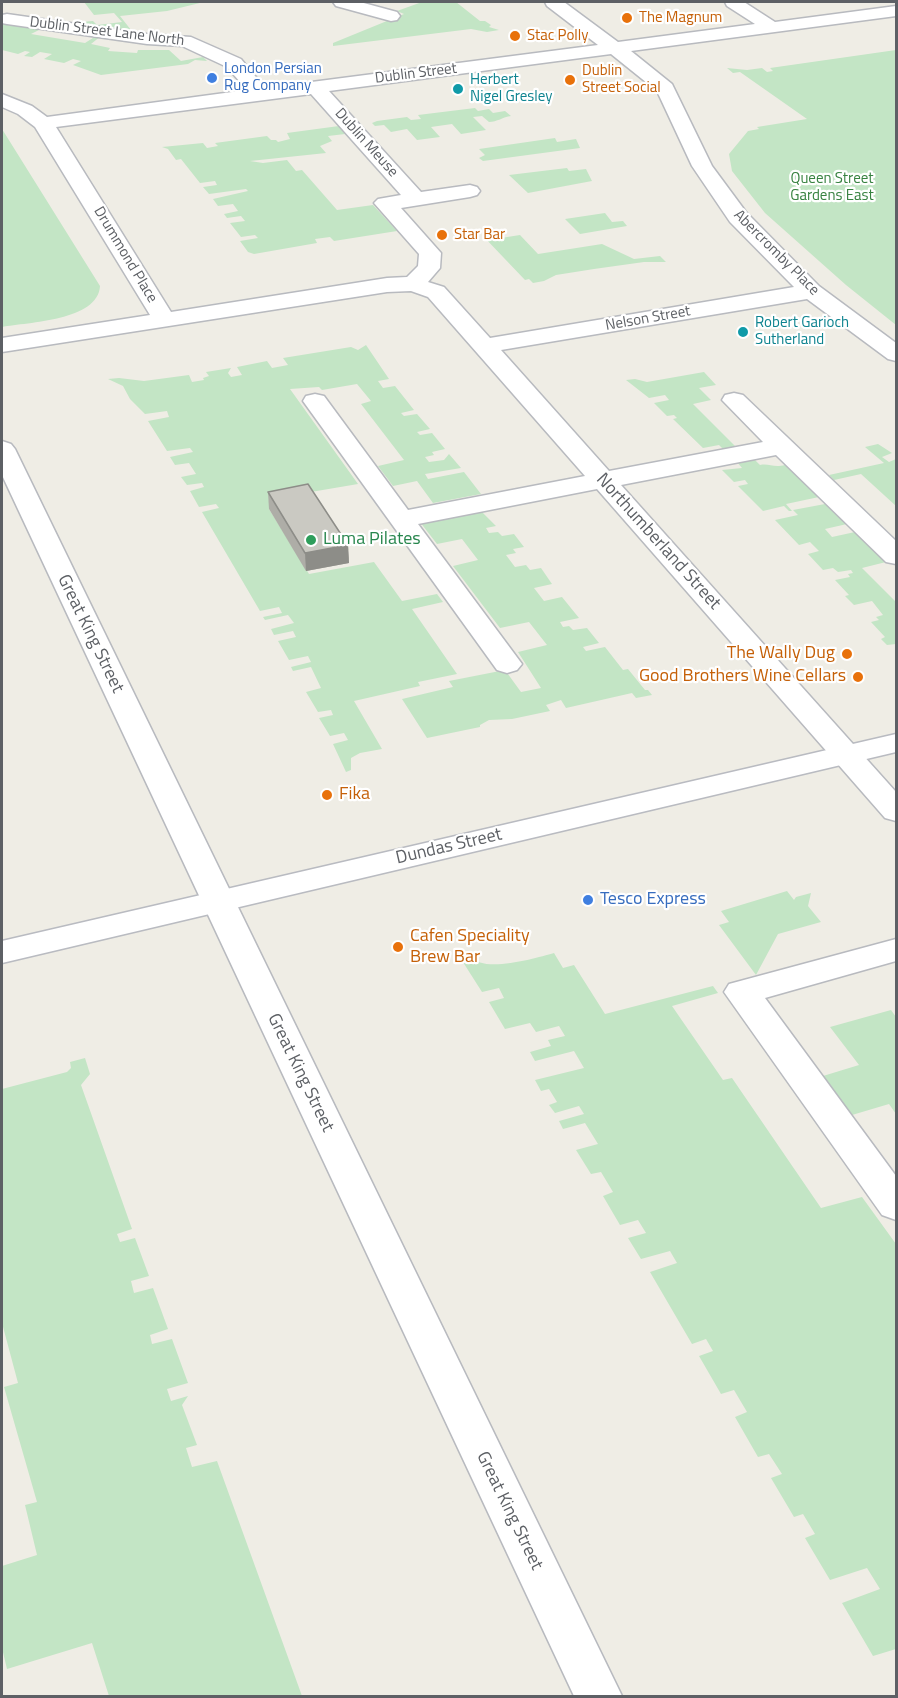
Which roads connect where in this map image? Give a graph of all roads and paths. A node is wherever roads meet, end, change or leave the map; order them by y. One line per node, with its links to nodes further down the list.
1 (342, 2): 5 (street)
2 (553, 2): 8 (street, Abercromby Place)
3 (733, 2): 7 (street)
4 (897, 11): 7 (street, Dublin Street)
5 (391, 16)
6 (7, 20): 10 (street, Dublin Street Lane North)
7 (771, 27): 8 (street, Dublin Street)
8 (615, 48): 9 (street, Dublin Street); 16 (street, Abercromby Place)
9 (315, 87): 10 (street, Dublin Street); 14 (street, Dublin Meuse)
10 (260, 94): 12 (street, Dublin Street)
11 (2, 100): 12 (street, Drummond Place)
12 (44, 123): 17 (street, Drummond Place)
13 (470, 191): 14 (street)
14 (416, 199): 15 (street)
15 (413, 284): 17 (street); 19 (street, Northumberland Street)
16 (811, 291): 19 (street, Nelson Street); 20 (street, Abercromby Place)
17 (164, 320): 18 (street, Drummond Place)
18 (2, 345)
19 (485, 346): 25 (street, Northumberland Street)
20 (897, 354)
21 (734, 400): 23 (street)
22 (315, 401): 26 (street)
23 (783, 446): 25 (street); 27 (street)
24 (2, 449): 32 (street, Great King Street)
25 (604, 481): 26 (street); 30 (street, Northumberland Street)
26 (401, 519): 28 (street)
27 (897, 556)
28 (507, 664)
29 (897, 743): 30 (street, Dundas Street)
30 (847, 755): 31 (street, Northumberland Street); 32 (street, Dundas Street)
31 (897, 810)
32 (217, 901): 34 (street, Dundas Street); 36 (street, Great King Street)
33 (897, 950): 35 (street)
34 (2, 952)
35 (897, 1205)
36 (598, 1696)

